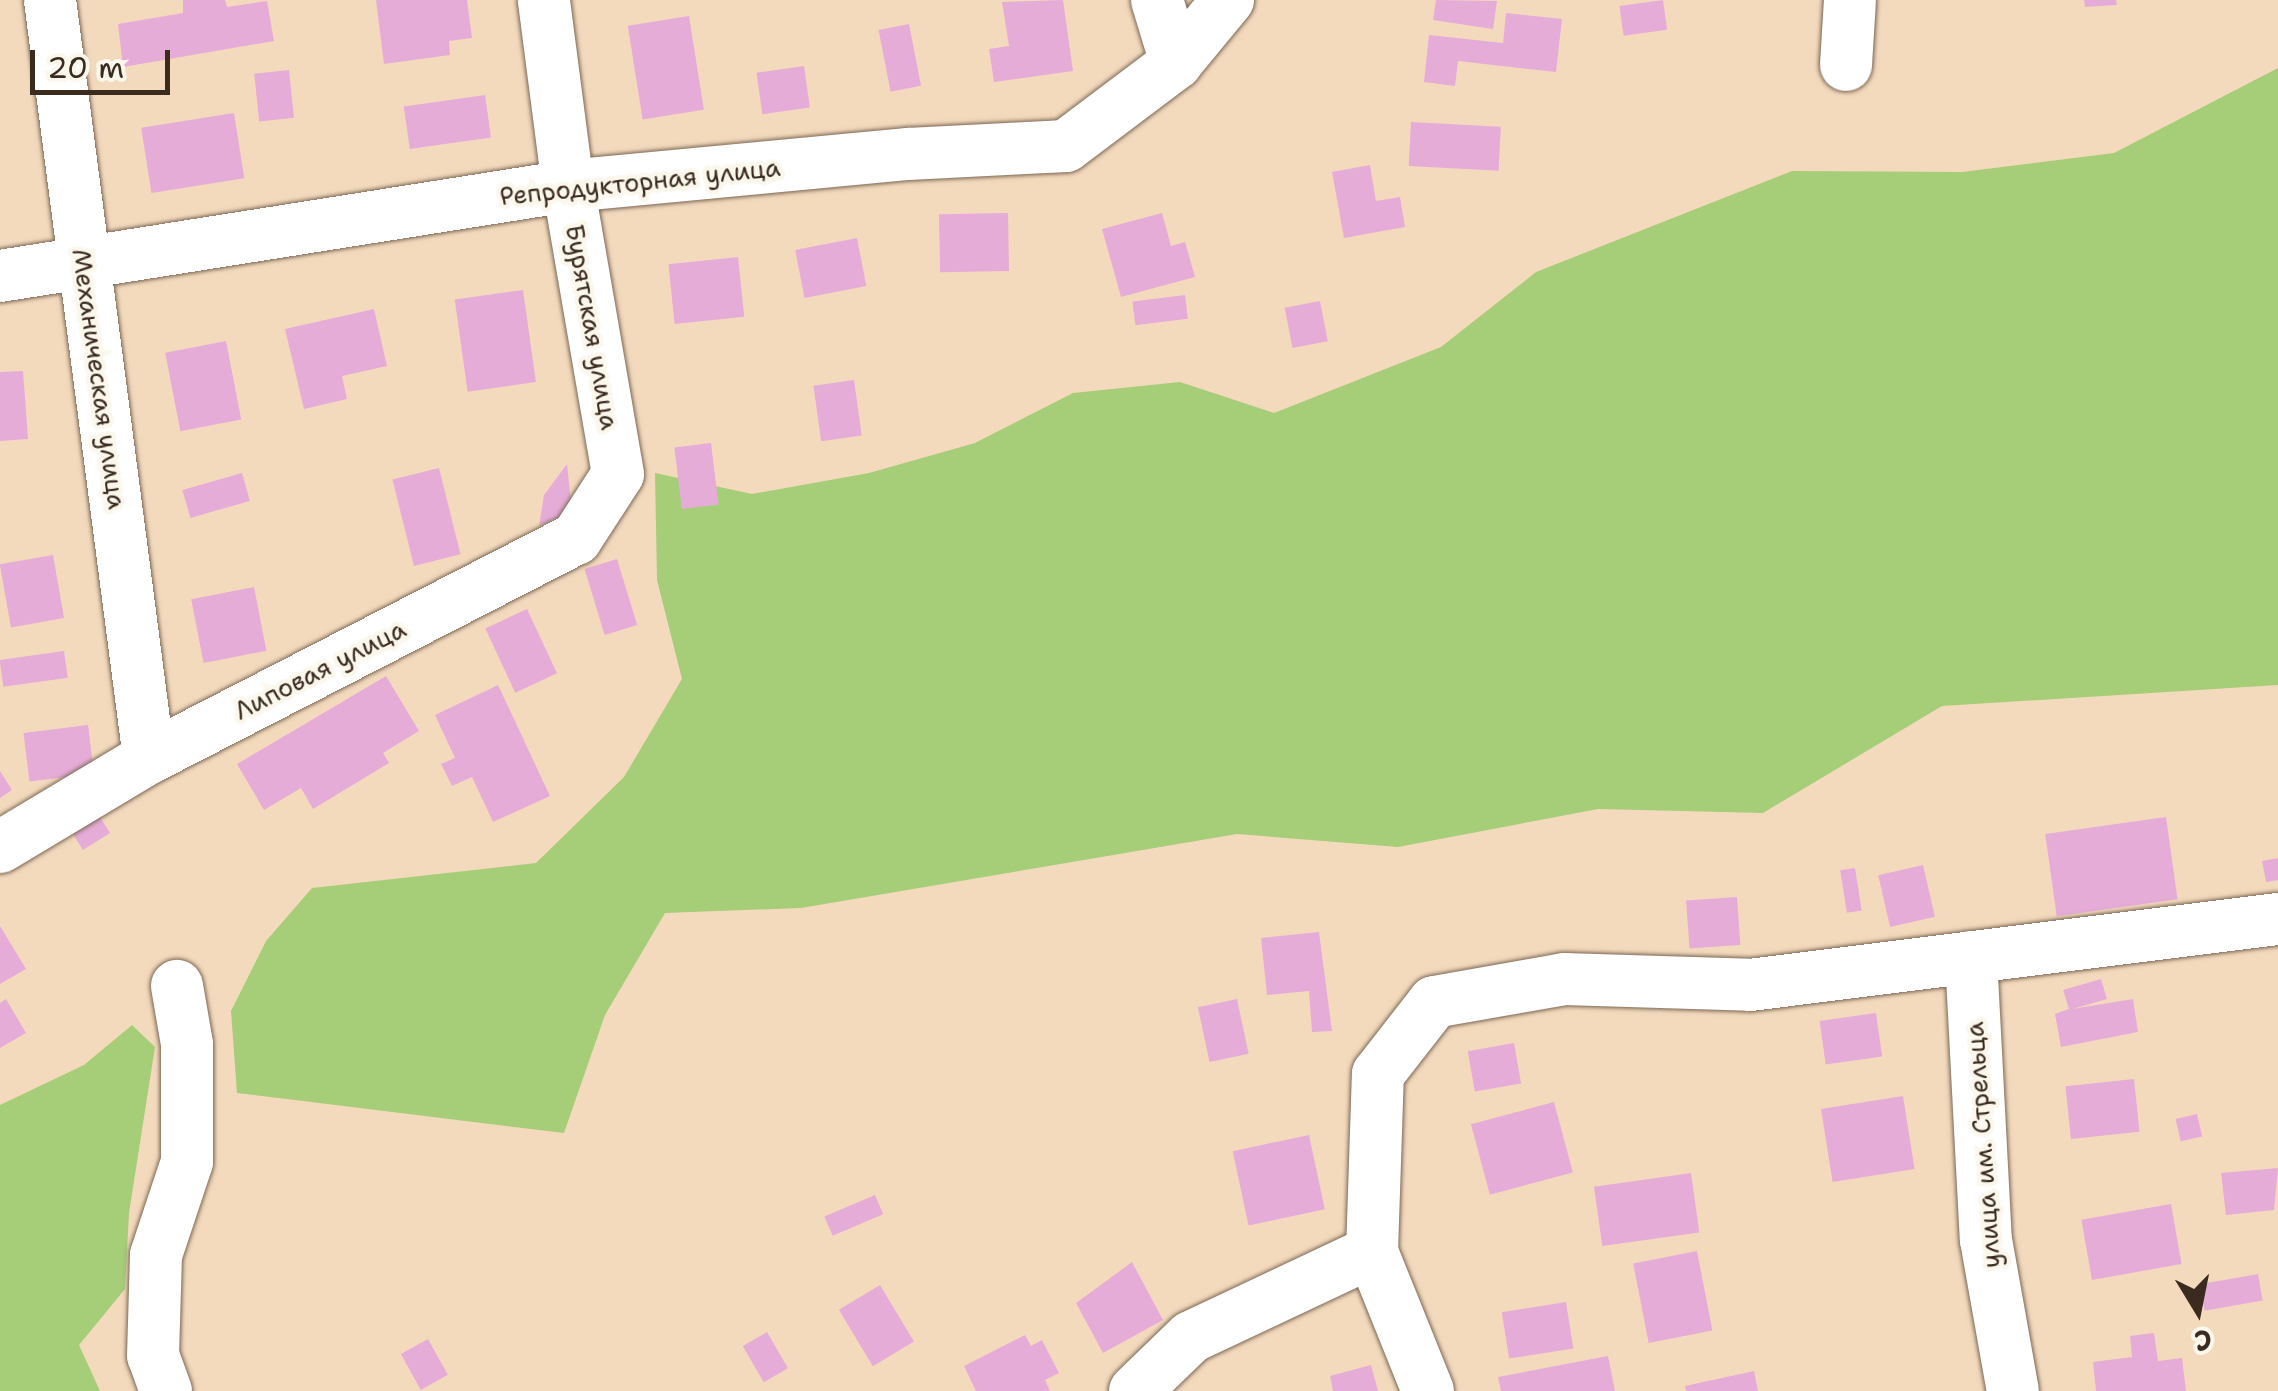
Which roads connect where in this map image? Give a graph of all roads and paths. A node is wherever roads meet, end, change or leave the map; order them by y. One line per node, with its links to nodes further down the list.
1 (50, 0): 9 (street, Механическая улица)
2 (544, 0): 8 (street, Бурятская улица)
3 (1157, 0): 6 (street)
4 (1228, 0): 6 (street, Репродукторная улица)
5 (1850, 0): 7 (street)
6 (1176, 63): 8 (street, Репродукторная улица)
7 (1846, 65)
8 (568, 186): 9 (street, Репродукторная улица); 11 (street, Бурятская улица)
9 (84, 264): 10 (street, Репродукторная улица); 12 (street, Механическая улица)
10 (0, 276)
11 (618, 474): 12 (street, Липовая улица)
12 (149, 758): 13 (street, Липовая улица)
13 (0, 846)
14 (2278, 919): 15 (street)
15 (1971, 957): 17 (street); 21 (street, улица им. Стрельца)
16 (176, 986): 18 (street)
17 (1372, 1252): 19 (street); 20 (street)
18 (166, 1391)
19 (1135, 1391)
20 (1428, 1391)
21 (2013, 1391)

